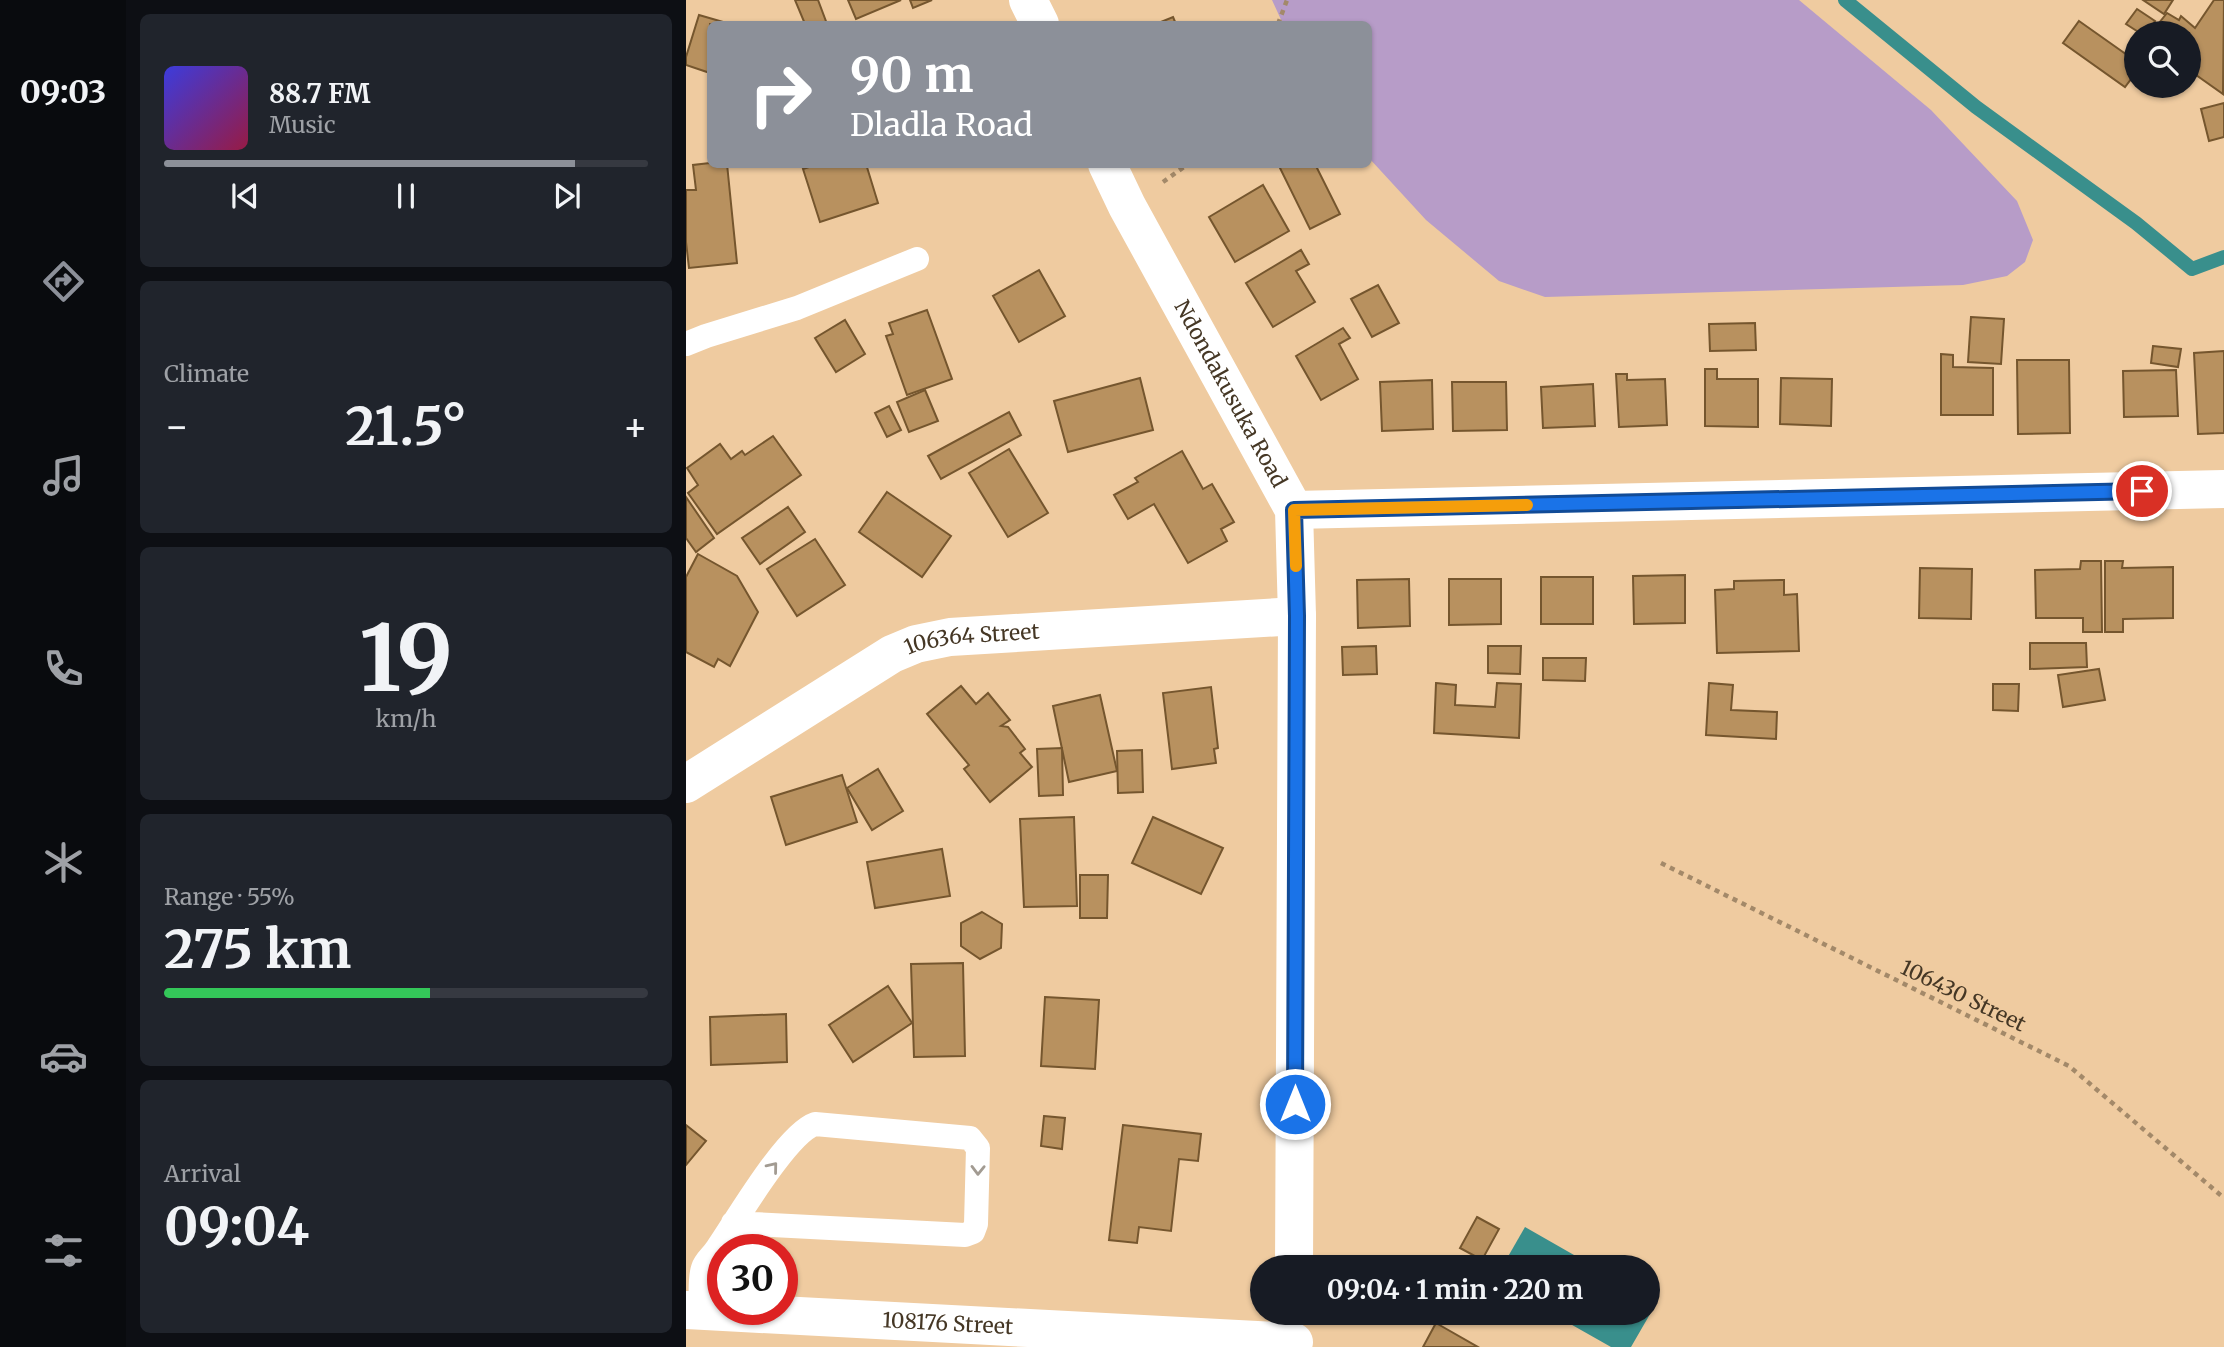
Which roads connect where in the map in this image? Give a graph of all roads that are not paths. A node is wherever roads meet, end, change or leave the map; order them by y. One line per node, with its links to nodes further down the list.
1 (1028, 0): 2 (street)
2 (1038, 21)
3 (1109, 168): 7 (street, Ndondakusuka Road)
4 (917, 258): 5 (lane)
5 (686, 344)
6 (2224, 489): 7 (street)
7 (1294, 510): 8 (street, Ndondakusuka Road)
8 (1297, 616): 9 (street, 106364 Street); 11 (street, Ndondakusuka Road)
9 (686, 783)
10 (733, 1223): 10 (lane, one-way to 10); 12 (lane)
11 (1294, 1255)
12 (693, 1310): 13 (street, 108176 Street)
13 (1298, 1337)

